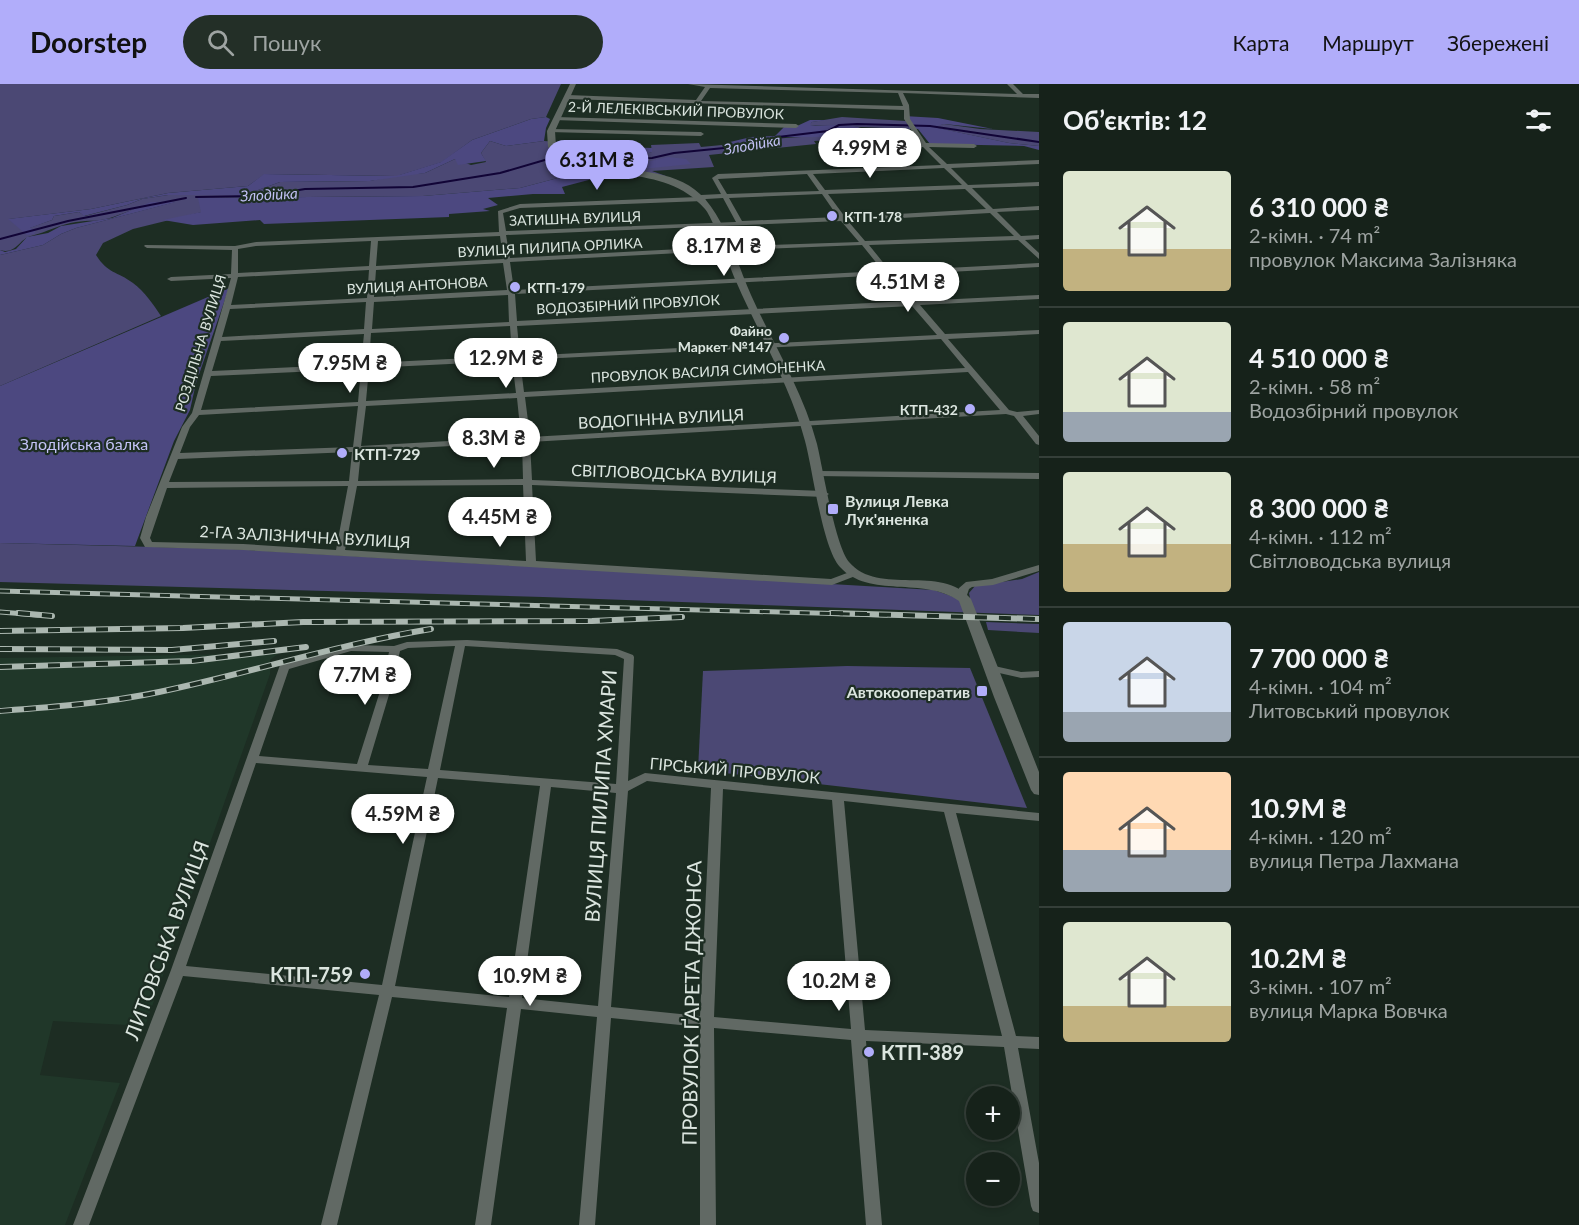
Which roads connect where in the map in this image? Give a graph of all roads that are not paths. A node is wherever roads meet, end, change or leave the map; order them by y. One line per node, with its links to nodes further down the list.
1 (573, 84): 10 (street)
2 (691, 84): 5 (street)
3 (865, 84): 6 (street)
4 (1010, 84): 8 (street)
5 (709, 86): 6 (street); 11 (street)
6 (868, 91): 7 (street)
7 (900, 92): 8 (street); 12 (street)
8 (1021, 95): 9 (street)
9 (1039, 96)
10 (568, 97): 11 (street); 13 (street)
11 (697, 102): 12 (street)
12 (906, 108): 17 (street)
13 (556, 119): 14 (street, 2-Й ЛЕЛЕКІВСЬКИЙ ПРОВУЛОК); 15 (street)
14 (796, 126)
15 (551, 131): 16 (street); 27 (street)
16 (701, 134)
17 (924, 145): 18 (street); 19 (street); 21 (street)
18 (974, 146)
19 (839, 148)
20 (1039, 162): 21 (street)
21 (946, 166): 22 (street); 24 (street)
22 (809, 172): 25 (street); 26 (street)
23 (1039, 184): 24 (street)
24 (968, 187): 25 (street); 29 (street)
25 (826, 194): 26 (street); 30 (street)
26 (725, 197): 27 (street); 31 (street)
27 (702, 198): 32 (street); 33 (street)
28 (1039, 208): 29 (street, ЗАТИШНА ВУЛИЦЯ)
29 (992, 210): 30 (street, ЗАТИШНА ВУЛИЦЯ); 36 (street)
30 (843, 219): 31 (street, ЗАТИШНА ВУЛИЦЯ); 37 (street)
31 (740, 223): 32 (street, ЗАТИШНА ВУЛИЦЯ)
32 (716, 224): 33 (street, ЗАТИШНА ВУЛИЦЯ); 40 (street)
33 (503, 233): 35 (street, ЗАТИШНА ВУЛИЦЯ); 42 (street)
34 (1039, 237): 36 (street, ВУЛИЦЯ ПИЛИПА ОРЛИКА)
35 (375, 238): 39 (street, ЗАТИШНА ВУЛИЦЯ); 44 (street)
36 (1020, 238): 37 (street, ВУЛИЦЯ ПИЛИПА ОРЛИКА); 41 (street)
37 (867, 244): 40 (street, ВУЛИЦЯ ПИЛИПА ОРЛИКА); 45 (street)
38 (147, 246): 39 (street, ЗАТИШНА ВУЛИЦЯ)
39 (235, 248): 46 (street, РОЗДІЛЬНА ВУЛИЦЯ)
40 (727, 250): 42 (street, ВУЛИЦЯ ПИЛИПА ОРЛИКА); 48 (street)
41 (1039, 257)
42 (507, 261): 44 (street, ВУЛИЦЯ ПИЛИПА ОРЛИКА); 49 (street)
43 (1039, 265): 45 (street, ВУЛИЦЯ АНТОНОВА)
44 (372, 269): 46 (street, ВУЛИЦЯ ПИЛИПА ОРЛИКА); 51 (street)
45 (892, 274): 48 (street, ВУЛИЦЯ АНТОНОВА); 52 (street)
46 (235, 275): 47 (street, ВУЛИЦЯ ПИЛИПА ОРЛИКА); 53 (street, РОЗДІЛЬНА ВУЛИЦЯ)
47 (171, 279)
48 (740, 280): 49 (street, ВУЛИЦЯ АНТОНОВА); 54 (street)
49 (511, 293): 51 (street, ВУЛИЦЯ АНТОНОВА); 55 (street)
50 (1039, 297): 52 (street, ВОДОЗБІРНИЙ ПРОВУЛОК)
51 (369, 300): 53 (street, ВУЛИЦЯ АНТОНОВА); 56 (street)
52 (916, 303): 54 (street, ВОДОЗБІРНИЙ ПРОВУЛОК); 58 (street)
53 (227, 308): 59 (street, РОЗДІЛЬНА ВУЛИЦЯ)
54 (754, 310): 55 (street, ВОДОЗБІРНИЙ ПРОВУЛОК); 60 (street)
55 (514, 324): 56 (street, ВОДОЗБІРНИЙ ПРОВУЛОК); 61 (street)
56 (366, 332): 59 (street, ВОДОЗБІРНИЙ ПРОВУЛОК); 62 (street)
57 (1039, 332): 58 (street)
58 (943, 336): 60 (street); 63 (street)
59 (218, 339): 64 (street, РОЗДІЛЬНА ВУЛИЦЯ)
60 (770, 344): 61 (street); 65 (street)
61 (516, 359): 62 (street); 66 (street)
62 (365, 365): 64 (street); 67 (street)
63 (970, 370): 65 (street, ПРОВУЛОК ВАСИЛЯ СИМОНЕНКА); 68 (street)
64 (206, 374): 70 (street, РОЗДІЛЬНА ВУЛИЦЯ)
65 (786, 380): 66 (street, ПРОВУЛОК ВАСИЛЯ СИМОНЕНКА); 72 (street)
66 (520, 396): 67 (street, ПРОВУЛОК ВАСИЛЯ СИМОНЕНКА); 73 (street)
67 (362, 405): 70 (street, ПРОВУЛОК ВАСИЛЯ СИМОНЕНКА); 75 (street)
68 (1006, 412): 71 (street, ВОДОГІННА ВУЛИЦЯ); 72 (street, ВОДОГІННА ВУЛИЦЯ)
69 (1039, 412): 71 (street, ВОДОГІННА ВУЛИЦЯ)
70 (196, 413): 76 (street, РОЗДІЛЬНА ВУЛИЦЯ)
71 (1017, 414): 74 (street)
72 (805, 425): 73 (street, ВОДОГІННА ВУЛИЦЯ); 77 (street)
73 (526, 440): 75 (street, ВОДОГІННА ВУЛИЦЯ); 80 (street)
74 (1039, 442)
75 (357, 449): 76 (street, ВОДОГІННА ВУЛИЦЯ); 79 (street)
76 (176, 456): 81 (street, РОЗДІЛЬНА ВУЛИЦЯ)
77 (819, 474): 78 (street); 82 (street)
78 (1039, 476)
79 (353, 482): 80 (street, СВІТЛОВОДСЬКА ВУЛИЦЯ); 81 (street, СВІТЛОВОДСЬКА ВУЛИЦЯ); 84 (street)
80 (527, 482): 82 (street, СВІТЛОВОДСЬКА ВУЛИЦЯ); 85 (street)
81 (163, 485): 83 (street, РОЗДІЛЬНА ВУЛИЦЯ)
82 (824, 494): 87 (street)
83 (147, 545): 84 (street, 2-ГА ЗАЛІЗНИЧНА ВУЛИЦЯ)
84 (340, 553): 85 (street, 2-ГА ЗАЛІЗНИЧНА ВУЛИЦЯ)
85 (531, 563): 87 (street, 2-ГА ЗАЛІЗНИЧНА ВУЛИЦЯ)
86 (1039, 568): 88 (street)
87 (851, 570): 88 (street)
88 (962, 596): 91 (street)
89 (461, 643): 90 (street); 95 (street); 98 (street, ВУЛИЦЯ ПИЛИПА ХМАРИ)
90 (395, 649): 93 (street, ЛИТОВСЬКА ВУЛИЦЯ); 94 (street)
91 (990, 668): 92 (street); 99 (street)
92 (1039, 674)
93 (251, 759): 94 (street, ГІРСЬКИЙ ПРОВУЛОК); 103 (street, ЛИТОВСЬКА ВУЛИЦЯ)
94 (361, 769): 95 (street, ГІРСЬКИЙ ПРОВУЛОК)
95 (434, 775): 97 (street, ГІРСЬКИЙ ПРОВУЛОК); 104 (street)
96 (717, 783): 98 (street, ГІРСЬКИЙ ПРОВУЛОК); 100 (street, ГІРСЬКИЙ ПРОВУЛОК); 107 (street, ПРОВУЛОК ҐАРЕТА ДЖОНСА)
97 (546, 784): 98 (street, ГІРСЬКИЙ ПРОВУЛОК); 105 (street)
98 (622, 789): 106 (street, ВУЛИЦЯ ПИЛИПА ХМАРИ)
99 (1039, 790)
100 (837, 796): 101 (street, ГІРСЬКИЙ ПРОВУЛОК); 108 (street)
101 (950, 807): 102 (street, ГІРСЬКИЙ ПРОВУЛОК); 109 (street)
102 (1039, 817)
103 (178, 970): 104 (street); 112 (street, ЛИТОВСЬКА ВУЛИЦЯ)
104 (387, 991): 105 (street); 113 (street)
105 (514, 1004): 106 (street); 114 (street)
106 (605, 1013): 107 (street); 115 (street, ВУЛИЦЯ ПИЛИПА ХМАРИ)
107 (707, 1022): 108 (street); 116 (street, ПРОВУЛОК ҐАРЕТА ДЖОНСА)
108 (857, 1035): 109 (street); 117 (street)
109 (1010, 1041): 110 (street); 111 (street)
110 (1039, 1043)
111 (1039, 1206)
112 (81, 1225)
113 (329, 1225)
114 (483, 1225)
115 (587, 1225)
116 (708, 1225)
117 (874, 1225)

